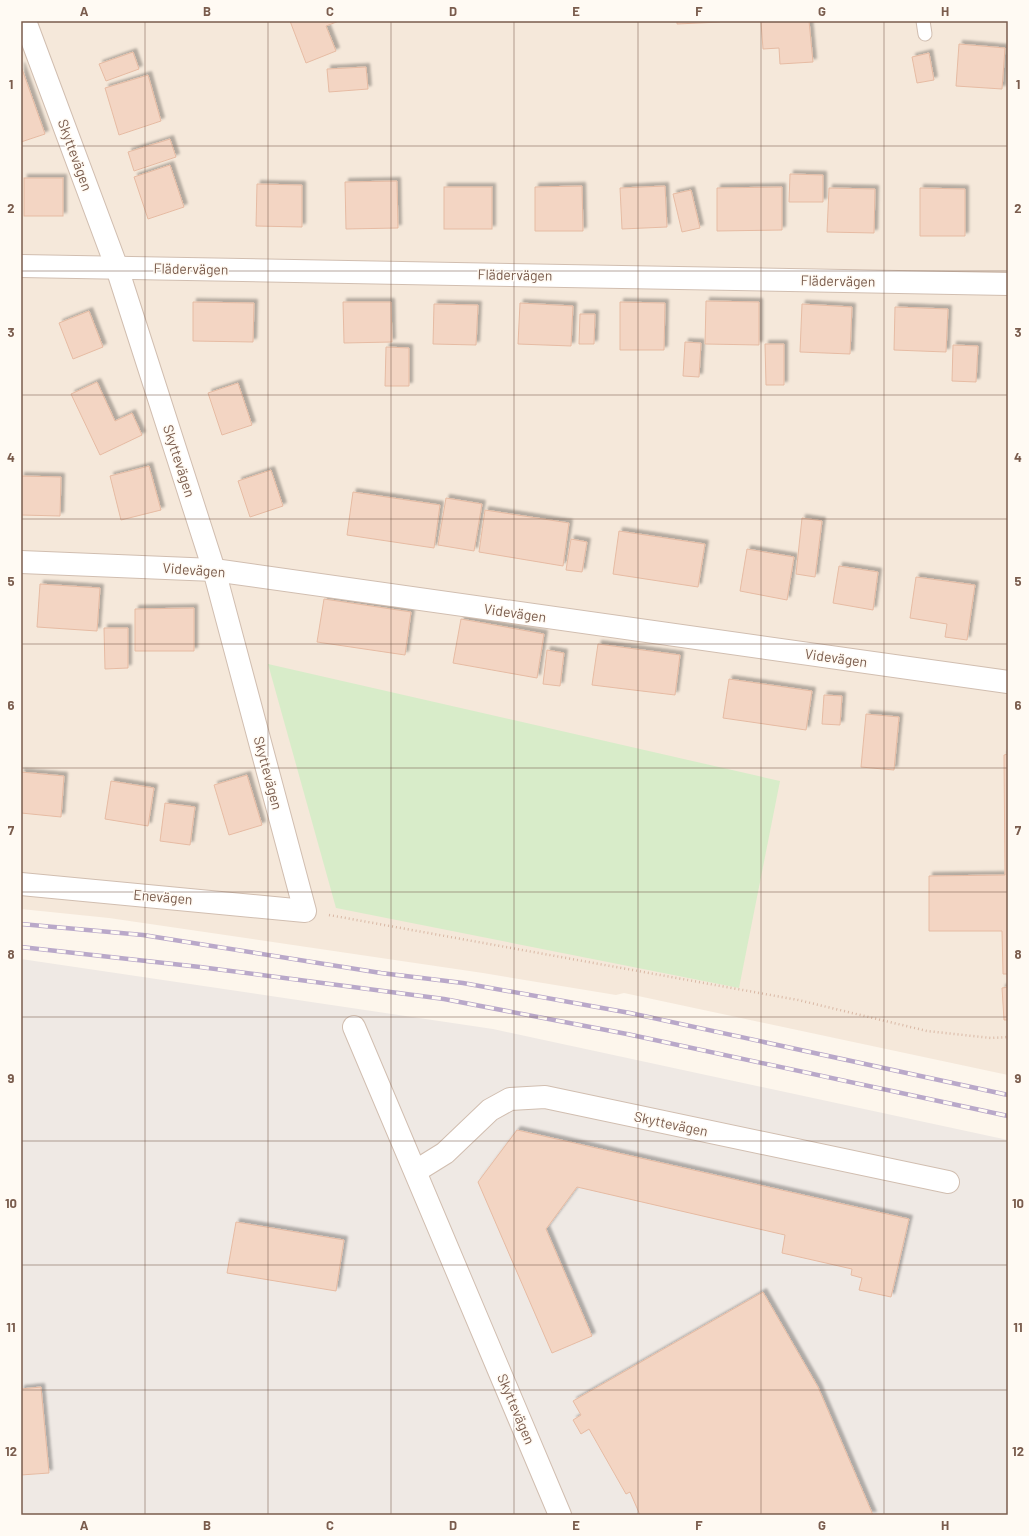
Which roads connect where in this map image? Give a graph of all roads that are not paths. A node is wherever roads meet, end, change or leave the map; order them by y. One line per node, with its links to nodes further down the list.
1 (25, 21): 5 (street, Skyttevägen)
2 (923, 21): 3 (lane)
3 (925, 34)
4 (21, 266): 5 (street, Flädervägen)
5 (117, 268): 6 (street, Flädervägen); 8 (street, Skyttevägen)
6 (1008, 284)
7 (21, 562): 8 (street, Videvägen)
8 (214, 570): 9 (street, Videvägen); 11 (street, Skyttevägen)
9 (1008, 682)
10 (21, 884): 11 (street, Enevägen)
11 (305, 911)
12 (354, 1027): 13 (street, Skyttevägen)
13 (416, 1171): 14 (street, Skyttevägen); 15 (street, Skyttevägen)
14 (948, 1182)
15 (560, 1515)

